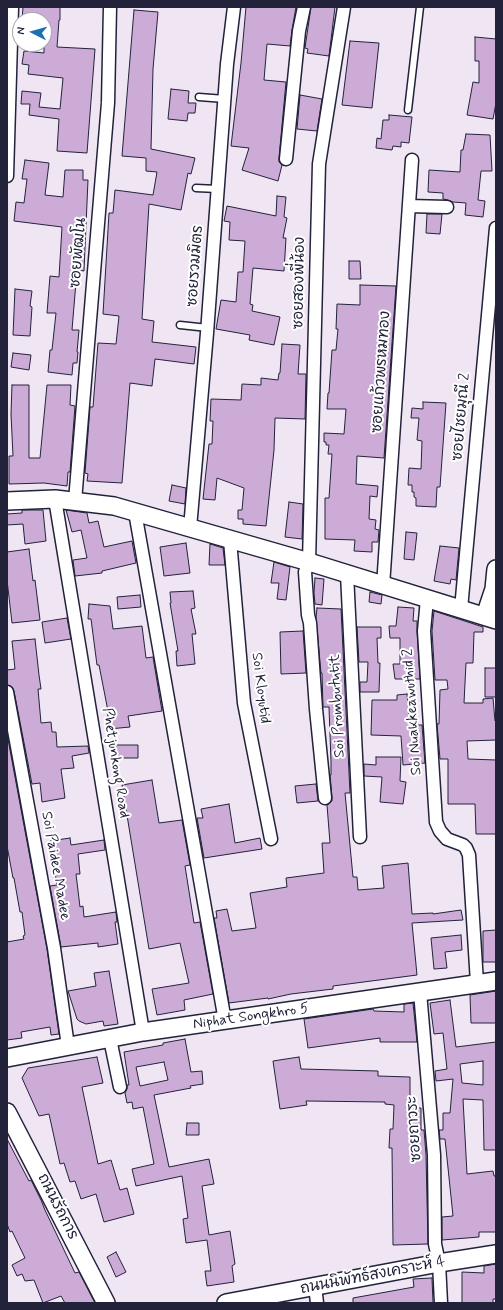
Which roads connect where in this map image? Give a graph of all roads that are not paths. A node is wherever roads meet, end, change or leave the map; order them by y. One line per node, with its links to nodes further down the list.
1 (12, 7): 12 (street)
2 (110, 7): 22 (street, ซอยพัฒโน)
3 (234, 7): 8 (street, ซอยรวมมิตร)
4 (304, 7): 10 (street)
5 (344, 7): 26 (street, ซอยสองพี่น้อง)
6 (420, 7): 9 (lane)
7 (199, 97): 8 (lane)
8 (224, 99): 14 (street, ซอยรวมมิตร)
9 (408, 110)
10 (286, 158)
11 (412, 160): 15 (street, ซอยแก้วพรหมทอง)
12 (7, 176)
13 (196, 188): 14 (lane)
14 (218, 189): 19 (street, ซอยรวมมิตร)
15 (409, 206): 16 (street); 29 (street, ซอยแก้วพรหมทอง)
16 (448, 207)
17 (496, 228): 31 (street, ซอยไชยมุณี 2)
18 (180, 325): 19 (lane)
19 (208, 328): 24 (street, ซอยรวมมิตร)
20 (55, 499): 21 (street); 22 (street); 41 (street, Phetjunkong Road)
21 (7, 501)
22 (74, 501): 23 (street)
23 (135, 512): 24 (street); 40 (street)
24 (190, 528): 25 (street)
25 (230, 540): 26 (street); 36 (street, Soi Kloyutid)
26 (309, 562): 28 (street); 34 (street, ซอยสองพี่น้อง)
27 (496, 569): 32 (street)
28 (347, 574): 29 (street); 35 (street, Soi Prombututit)
29 (383, 586): 30 (street)
30 (427, 599): 31 (street); 38 (street, Soi Nuakkeawuthid 2)
31 (461, 609): 32 (street)
32 (491, 618)
33 (7, 692): 43 (street, Soi Paidee Madee)
34 (325, 798)
35 (360, 836)
36 (271, 839)
37 (496, 981): 38 (street, Niphat Songkhro 5)
38 (476, 983): 39 (street, Niphat Songkhro 5)
39 (420, 992): 40 (street, Niphat Songkhro 5); 48 (street, ซอยถาวระ)
40 (225, 1021): 41 (street, Niphat Songkhro 5)
41 (143, 1032): 42 (street, Niphat Songkhro 5)
42 (110, 1039): 43 (street, Niphat Songkhro 5); 45 (street)
43 (68, 1046): 44 (street, Niphat Songkhro 5)
44 (7, 1058)
45 (120, 1087)
46 (7, 1112): 50 (street, ถนนรัถการ)
47 (496, 1254): 48 (street, ถนนนิพัทธ์สงเคราะห์ 4)
48 (439, 1263): 49 (street, ถนนนิพัทธ์สงเคราะห์ 4); 53 (street, ซอยถาวระ)
49 (315, 1286): 51 (street, ถนนนิพัทธ์สงเคราะห์ 4); 52 (street)
50 (106, 1303)
51 (226, 1303)
52 (317, 1303)
53 (441, 1303)

